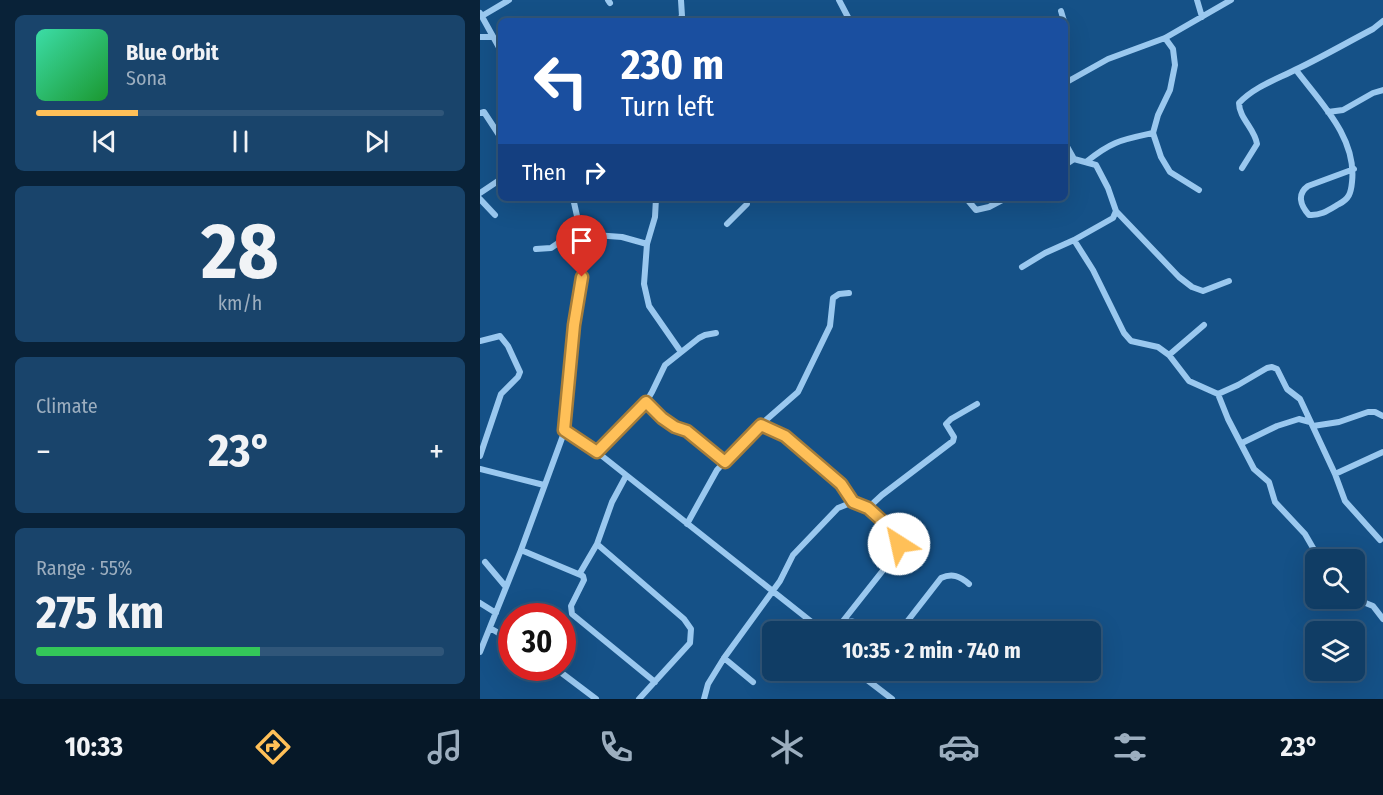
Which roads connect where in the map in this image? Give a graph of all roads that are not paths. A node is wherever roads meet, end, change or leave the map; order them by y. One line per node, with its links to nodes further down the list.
1 (509, 0): 7 (street)
2 (681, 0): 9 (street)
3 (839, 0): 10 (street)
4 (1197, 0): 8 (street)
5 (1231, 0): 8 (street)
6 (1061, 11): 11 (street)
7 (481, 15): 14 (street)
8 (1202, 17): 15 (street)
9 (680, 18)
10 (846, 18)
11 (1063, 18)
12 (1383, 21): 17 (street)
13 (480, 37): 14 (street)
14 (493, 37): 16 (street)
15 (1165, 38): 18 (street); 23 (street)
16 (498, 46)
17 (1296, 70): 20 (street); 28 (street)
18 (1068, 81)
19 (1383, 90): 20 (street)
20 (1328, 112): 29 (street)
21 (480, 113): 22 (street)
22 (498, 133)
23 (1154, 134): 26 (street); 31 (street)
24 (1068, 148): 25 (street)
25 (1074, 159): 26 (street); 27 (street)
26 (1086, 162): 39 (street)
27 (1068, 163)
28 (1242, 168)
29 (1354, 169): 29 (street)
30 (498, 181): 32 (street)
31 (1199, 190)
32 (480, 193)
33 (480, 199): 40 (street)
34 (574, 201): 42 (street)
35 (656, 201): 44 (street)
36 (746, 201): 41 (street)
37 (968, 201): 38 (street)
38 (1000, 201)
39 (1116, 211): 43 (street); 47 (street)
40 (495, 215)
41 (727, 225)
42 (580, 231): 44 (street); 45 (street); 60 (street)
43 (1074, 240): 46 (street); 53 (street)
44 (647, 244): 52 (street)
45 (537, 249)
46 (1022, 267)
47 (1229, 281)
48 (849, 293): 59 (street)
49 (1204, 325): 53 (street)
50 (716, 333): 52 (street)
51 (480, 341): 64 (street)
52 (681, 352): 55 (street)
53 (1169, 356): 54 (street)
54 (1218, 394): 58 (street); 61 (street)
55 (646, 402): 62 (street); 65 (street)
56 (977, 404): 71 (street)
57 (1383, 416): 58 (street)
58 (1311, 424): 61 (street); 67 (street)
59 (761, 425): 65 (street); 70 (street)
60 (564, 430): 62 (street); 69 (street)
61 (1242, 442): 75 (street)
62 (597, 452): 68 (street)
63 (1383, 452): 67 (street)
64 (480, 456)
65 (725, 462): 72 (street)
66 (480, 470): 69 (street)
67 (1335, 474): 73 (street)
68 (626, 476): 72 (street); 74 (street)
69 (544, 485): 76 (street)
70 (853, 502): 71 (street); 81 (street)
71 (868, 508): 87 (street)
72 (687, 524): 81 (street)
73 (1380, 540)
74 (597, 544): 78 (street); 96 (street)
75 (1314, 549)
76 (521, 550): 78 (street); 80 (street)
77 (485, 562): 80 (street)
78 (580, 573): 96 (street)
79 (969, 584): 89 (street)
80 (506, 587): 84 (street)
81 (771, 591): 86 (street); 93 (street)
82 (480, 603): 84 (street)
83 (1365, 603): 85 (street)
84 (496, 613): 90 (street)
85 (1383, 619)
86 (812, 621)
87 (842, 621): 88 (street)
88 (856, 621)
89 (908, 621)
90 (490, 628): 91 (street); 92 (street)
91 (498, 633)
92 (480, 652)
93 (724, 658): 97 (street); 100 (street)
94 (572, 681): 98 (street)
95 (869, 681): 101 (street)
96 (655, 682): 99 (street)
97 (753, 682)
98 (596, 699)
99 (639, 699)
100 (704, 699)
101 (892, 699)

